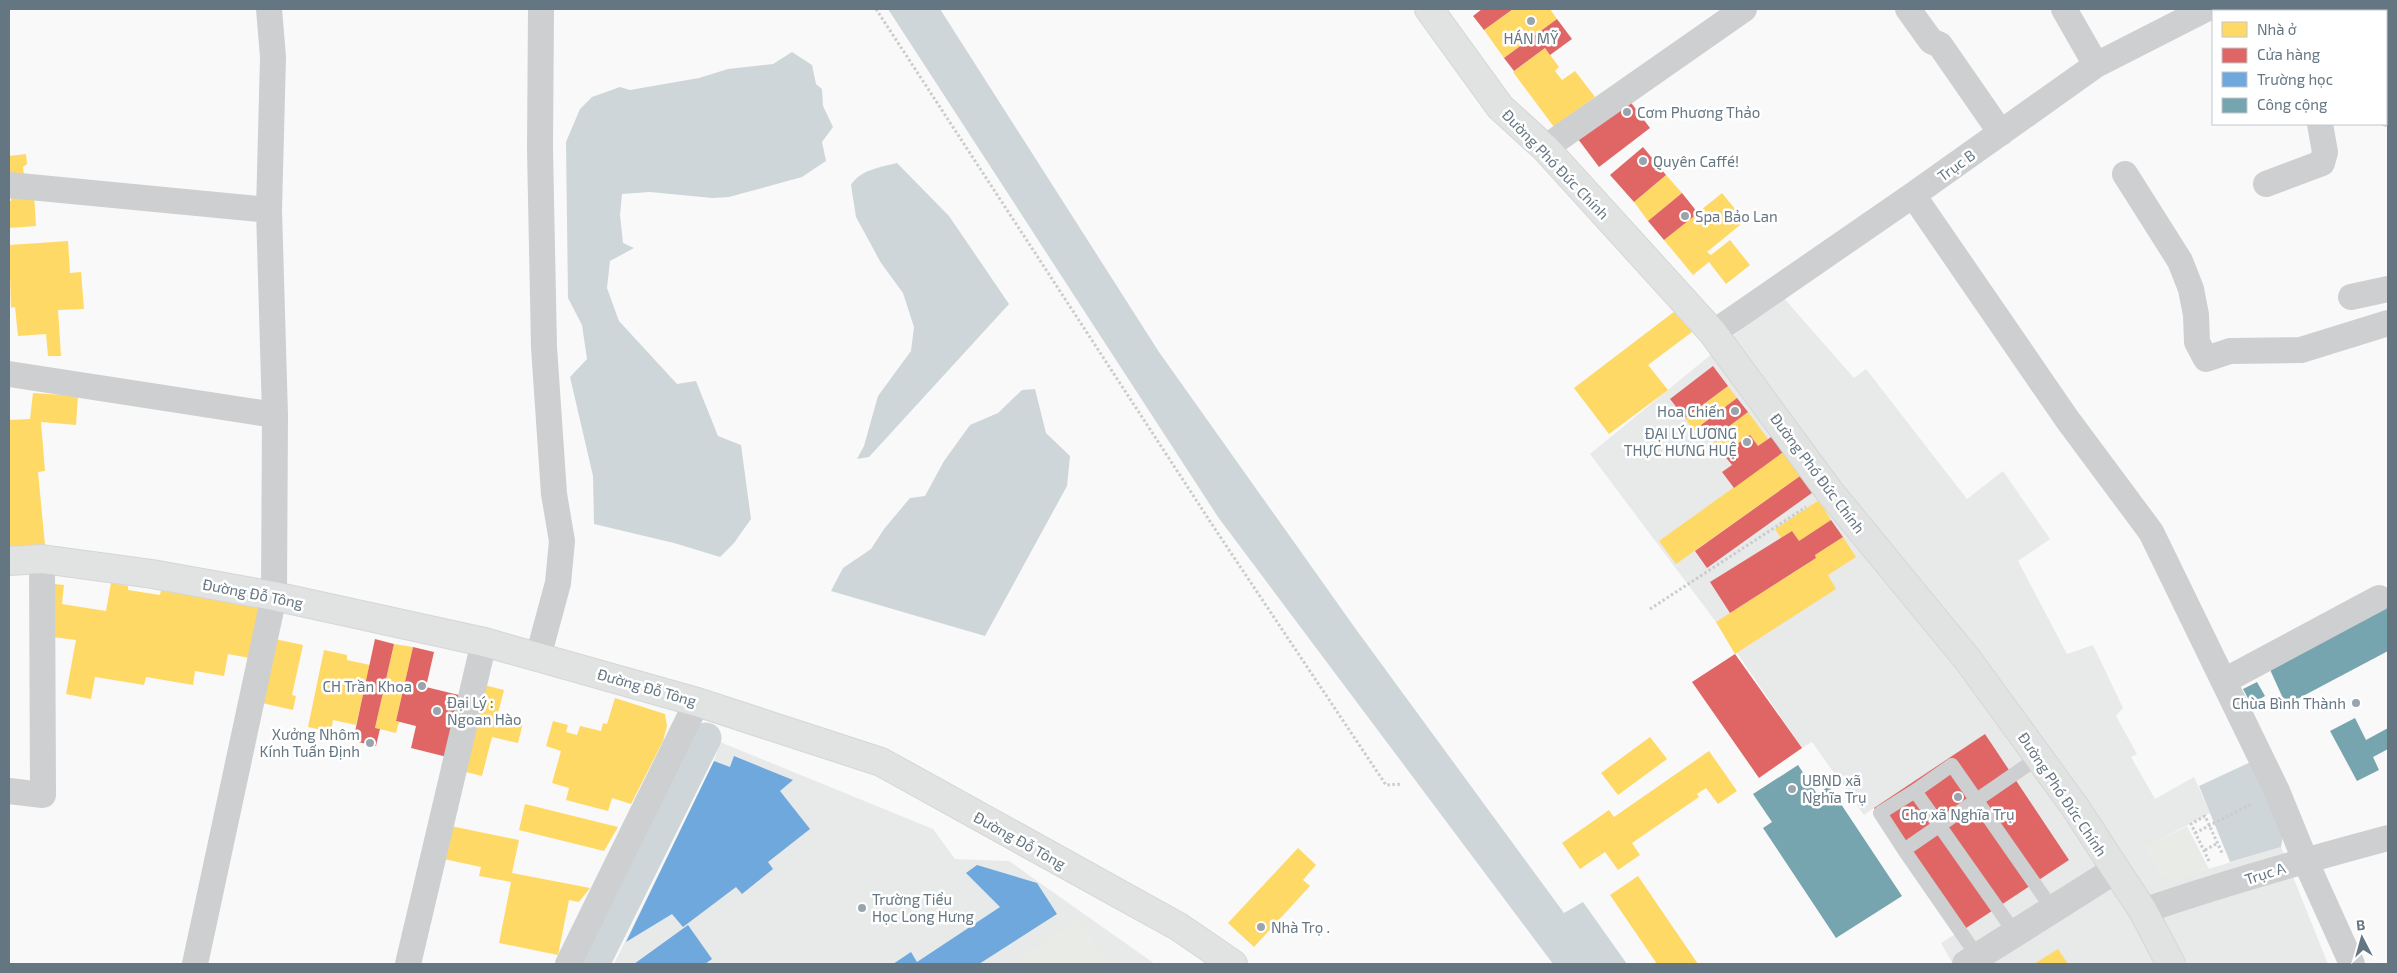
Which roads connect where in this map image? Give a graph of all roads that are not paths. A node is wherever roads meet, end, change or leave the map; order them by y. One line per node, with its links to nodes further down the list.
1 (269, 9): 16 (street)
2 (541, 9): 28 (street)
3 (1429, 9): 11 (main road, Đường Phó Đức Chính)
4 (1744, 9): 11 (street)
5 (1908, 9): 10 (street)
6 (2064, 9): 8 (street)
7 (2206, 9): 8 (street, Trục B)
8 (2096, 65): 10 (street, Trục B)
9 (2320, 125): 13 (street)
10 (2001, 132): 15 (street, Trục B)
11 (1545, 148): 20 (main road, Đường Phó Đức Chính)
12 (2125, 174): 19 (street)
13 (2266, 184)
14 (9, 185): 16 (street)
15 (1913, 195): 20 (street, Trục B); 29 (street)
16 (269, 210): 22 (street)
17 (2388, 289): 18 (street)
18 (2351, 297)
19 (2388, 323)
20 (1713, 333): 31 (main road, Đường Phó Đức Chính)
21 (9, 374): 22 (street)
22 (275, 415): 25 (street)
23 (42, 559): 24 (main road, Đường Đỗ Tông); 25 (main road, Đường Đỗ Tông); 32 (street)
24 (9, 561)
25 (274, 596): 27 (main road, Đường Đỗ Tông); 44 (street)
26 (2379, 598): 29 (street)
27 (484, 642): 28 (main road, Đường Đỗ Tông); 45 (street)
28 (538, 656): 30 (main road, Đường Đỗ Tông)
29 (2224, 681): 38 (street)
30 (697, 702): 46 (street); 47 (main road, Đường Đỗ Tông)
31 (2039, 758): 34 (lane); 39 (main road, Đường Phó Đức Chính)
32 (9, 791)
33 (1915, 791): 34 (lane); 35 (lane); 37 (lane)
34 (1977, 801): 35 (lane); 40 (lane)
35 (1940, 826): 37 (lane); 42 (lane)
36 (2388, 838): 38 (street, Trục A)
37 (1904, 850): 43 (lane)
38 (2305, 860): 41 (street, Trục A); 49 (street)
39 (2115, 870): 40 (street); 41 (main road, Đường Phó Đức Chính)
40 (2053, 910): 42 (street)
41 (2143, 911): 48 (main road, Đường Phó Đức Chính)
42 (2015, 933): 43 (street)
43 (1972, 961)
44 (195, 964)
45 (408, 964)
46 (568, 964)
47 (1233, 964)
48 (2171, 964)
49 (2352, 964)

